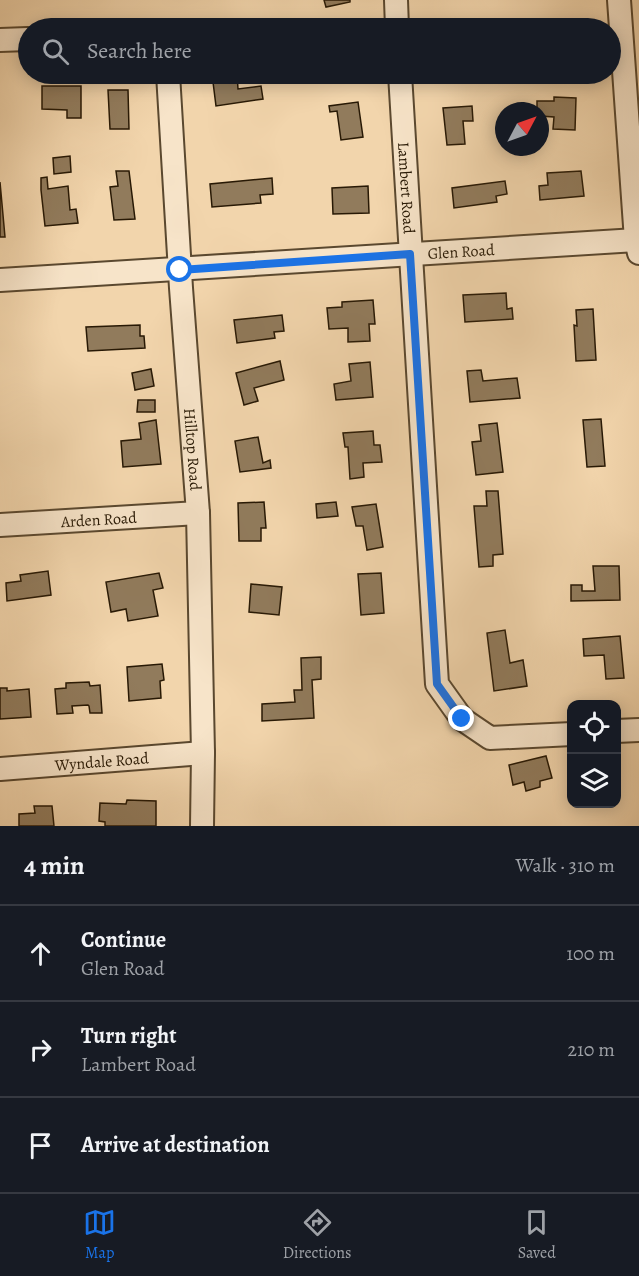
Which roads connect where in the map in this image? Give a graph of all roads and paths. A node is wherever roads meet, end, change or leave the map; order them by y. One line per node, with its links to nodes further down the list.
1 (396, 0): 3 (street)
2 (619, 0): 4 (street)
3 (397, 18)
4 (620, 18)
5 (621, 26): 10 (street)
6 (18, 39): 7 (street)
7 (0, 40)
8 (169, 84): 12 (street, Hilltop Road)
9 (401, 84): 11 (street, Lambert Road)
10 (638, 247): 11 (street, Glen Road)
11 (410, 254): 12 (street, Glen Road); 18 (street, Lambert Road)
12 (180, 270): 13 (street, Glen Road); 14 (street, Hilltop Road)
13 (0, 280)
14 (198, 513): 15 (street, Arden Road); 19 (street, Hilltop Road)
15 (0, 525)
16 (639, 730): 17 (street)
17 (621, 731)
18 (567, 734)
19 (203, 753): 20 (street, Wyndale Road); 21 (street, Hilltop Road)
20 (0, 769)
21 (202, 826)

